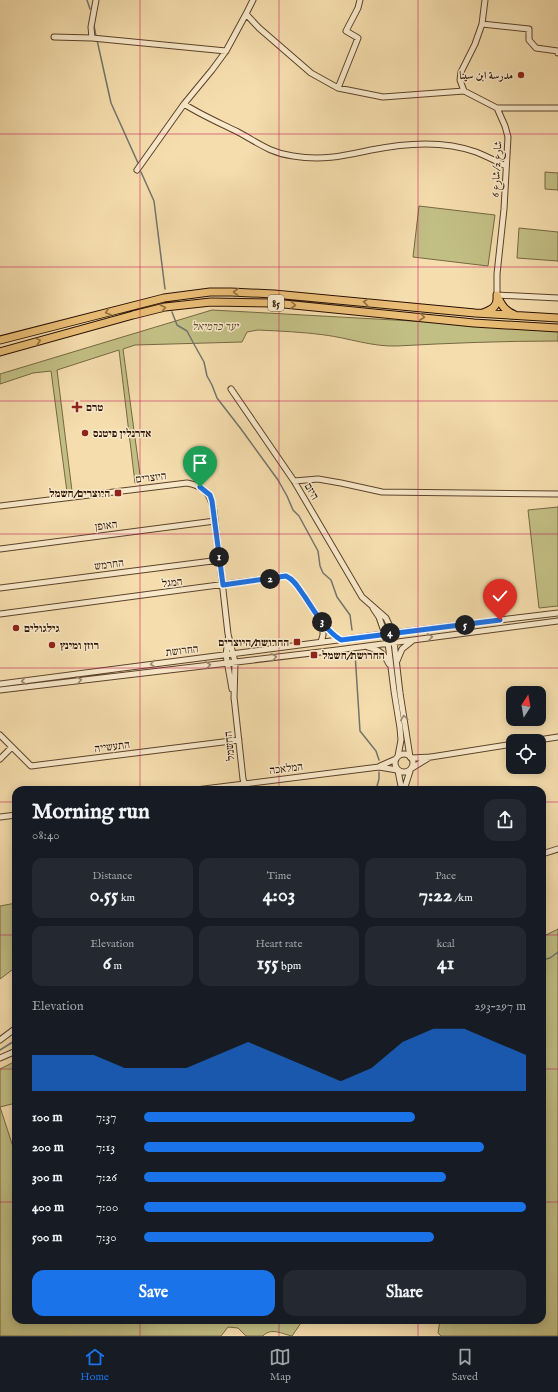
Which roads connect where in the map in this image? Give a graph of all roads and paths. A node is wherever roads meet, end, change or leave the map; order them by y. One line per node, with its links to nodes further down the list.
1 (96, 0): 8 (street)
2 (253, 0): 5 (street)
3 (360, 0): 11 (street)
4 (484, 0): 6 (street)
5 (246, 14): 9 (street); 11 (street)
6 (482, 24): 10 (street); 12 (street)
7 (54, 37): 8 (street)
8 (93, 38): 9 (street)
9 (226, 50): 13 (street)
10 (558, 53)
11 (338, 88): 12 (street)
12 (464, 91): 14 (street)
13 (184, 104): 16 (street); 17 (street)
14 (497, 108): 15 (street); 16 (street, شارع 2/شارع 6)
15 (558, 108)
16 (506, 166): 18 (street, شارع 2/شارع 6)
17 (137, 170)
18 (497, 295): 19 (street); 20 (highway); 21 (highway)
19 (558, 298)
20 (480, 314): 21 (highway, 85); 24 (highway, 85, one-way to 24)
21 (521, 317): 22 (highway, 85)
22 (558, 318)
23 (558, 328): 25 (highway, 85, one-way to 23)
24 (0, 340)
25 (0, 352)
26 (230, 389): 27 (street, היזם)
27 (294, 481): 28 (street); 35 (street, היזם)
28 (558, 494)
29 (0, 506): 30 (street, היוצרים)
30 (215, 521): 31 (street, האופן); 32 (street, היוצרים)
31 (0, 549)
32 (220, 560): 33 (street, היוצרים); 34 (street, החרמש)
33 (223, 585): 37 (street, המגל); 39 (street, המגל); 41 (street, היוצרים)
34 (0, 588)
35 (371, 606): 40 (street, היזם); 42 (street, היזם)
36 (558, 613): 40 (street, החרושת)
37 (0, 614)
38 (558, 621): 44 (street, החרושת, one-way to 38)
39 (323, 624): 43 (street, המגל); 45 (street)
40 (393, 633): 42 (street, החרושת); 46 (street, היזם)
41 (228, 634): 49 (street, היוצרים); 50 (street, היוצרים)
42 (384, 634): 43 (street, החרושת); 47 (street, היזם)
43 (341, 640): 45 (street, החרושת)
44 (414, 640): 46 (street, החרושת); 52 (street)
45 (321, 642): 49 (street, החרושת)
46 (395, 642): 47 (street, החרושת); 52 (street, היזם)
47 (388, 643): 48 (street, החרושת); 54 (street, היזם)
48 (364, 646): 51 (street, החרושת, one-way to 48); 54 (street)
49 (233, 654): 50 (street, החרושת); 51 (street, היוצרים)
50 (226, 655): 53 (street, היוצרים); 55 (street, החרושת, one-way to 55)
51 (235, 662): 53 (street, החרושת); 59 (street, החשמל)
52 (396, 662): 58 (street, היזם)
53 (227, 663): 56 (street, החרושת, one-way to 53); 59 (street, החשמל)
54 (391, 670): 57 (street, היזם)
55 (1, 683)
56 (0, 690)
57 (394, 691): 58 (street); 66 (street, היזם)
58 (400, 692): 67 (street, היזם, one-way to 58)
59 (234, 699): 63 (street, החשמל)
60 (0, 735): 65 (street, התעשייה)
61 (558, 737): 62 (street)
62 (546, 739)
63 (239, 740): 65 (street, התעשייה); 73 (street, החשמל)
64 (506, 745): 68 (street, המלאכה)
65 (12, 747): 69 (street)
66 (397, 757): 67 (street, המלאכה); 70 (street, המלאכה); 72 (street)
67 (411, 757): 68 (street, המלאכה); 71 (street)
68 (430, 757): 71 (street, המלאכה)
69 (0, 759)
70 (379, 766): 72 (street, המלאכה); 73 (street, המלאכה)
71 (411, 769): 72 (street, המלאכה); 77 (street)
72 (398, 770): 76 (street)
73 (244, 783): 74 (street, המלאכה); 75 (street, החשמל)
74 (223, 786)
75 (245, 786)
76 (401, 786)
77 (405, 786)
78 (12, 815): 79 (street)
79 (0, 816)
80 (558, 849): 81 (street)
81 (546, 853)
82 (12, 1031): 83 (street)
83 (0, 1040)
84 (12, 1053): 85 (street)
85 (0, 1058)

